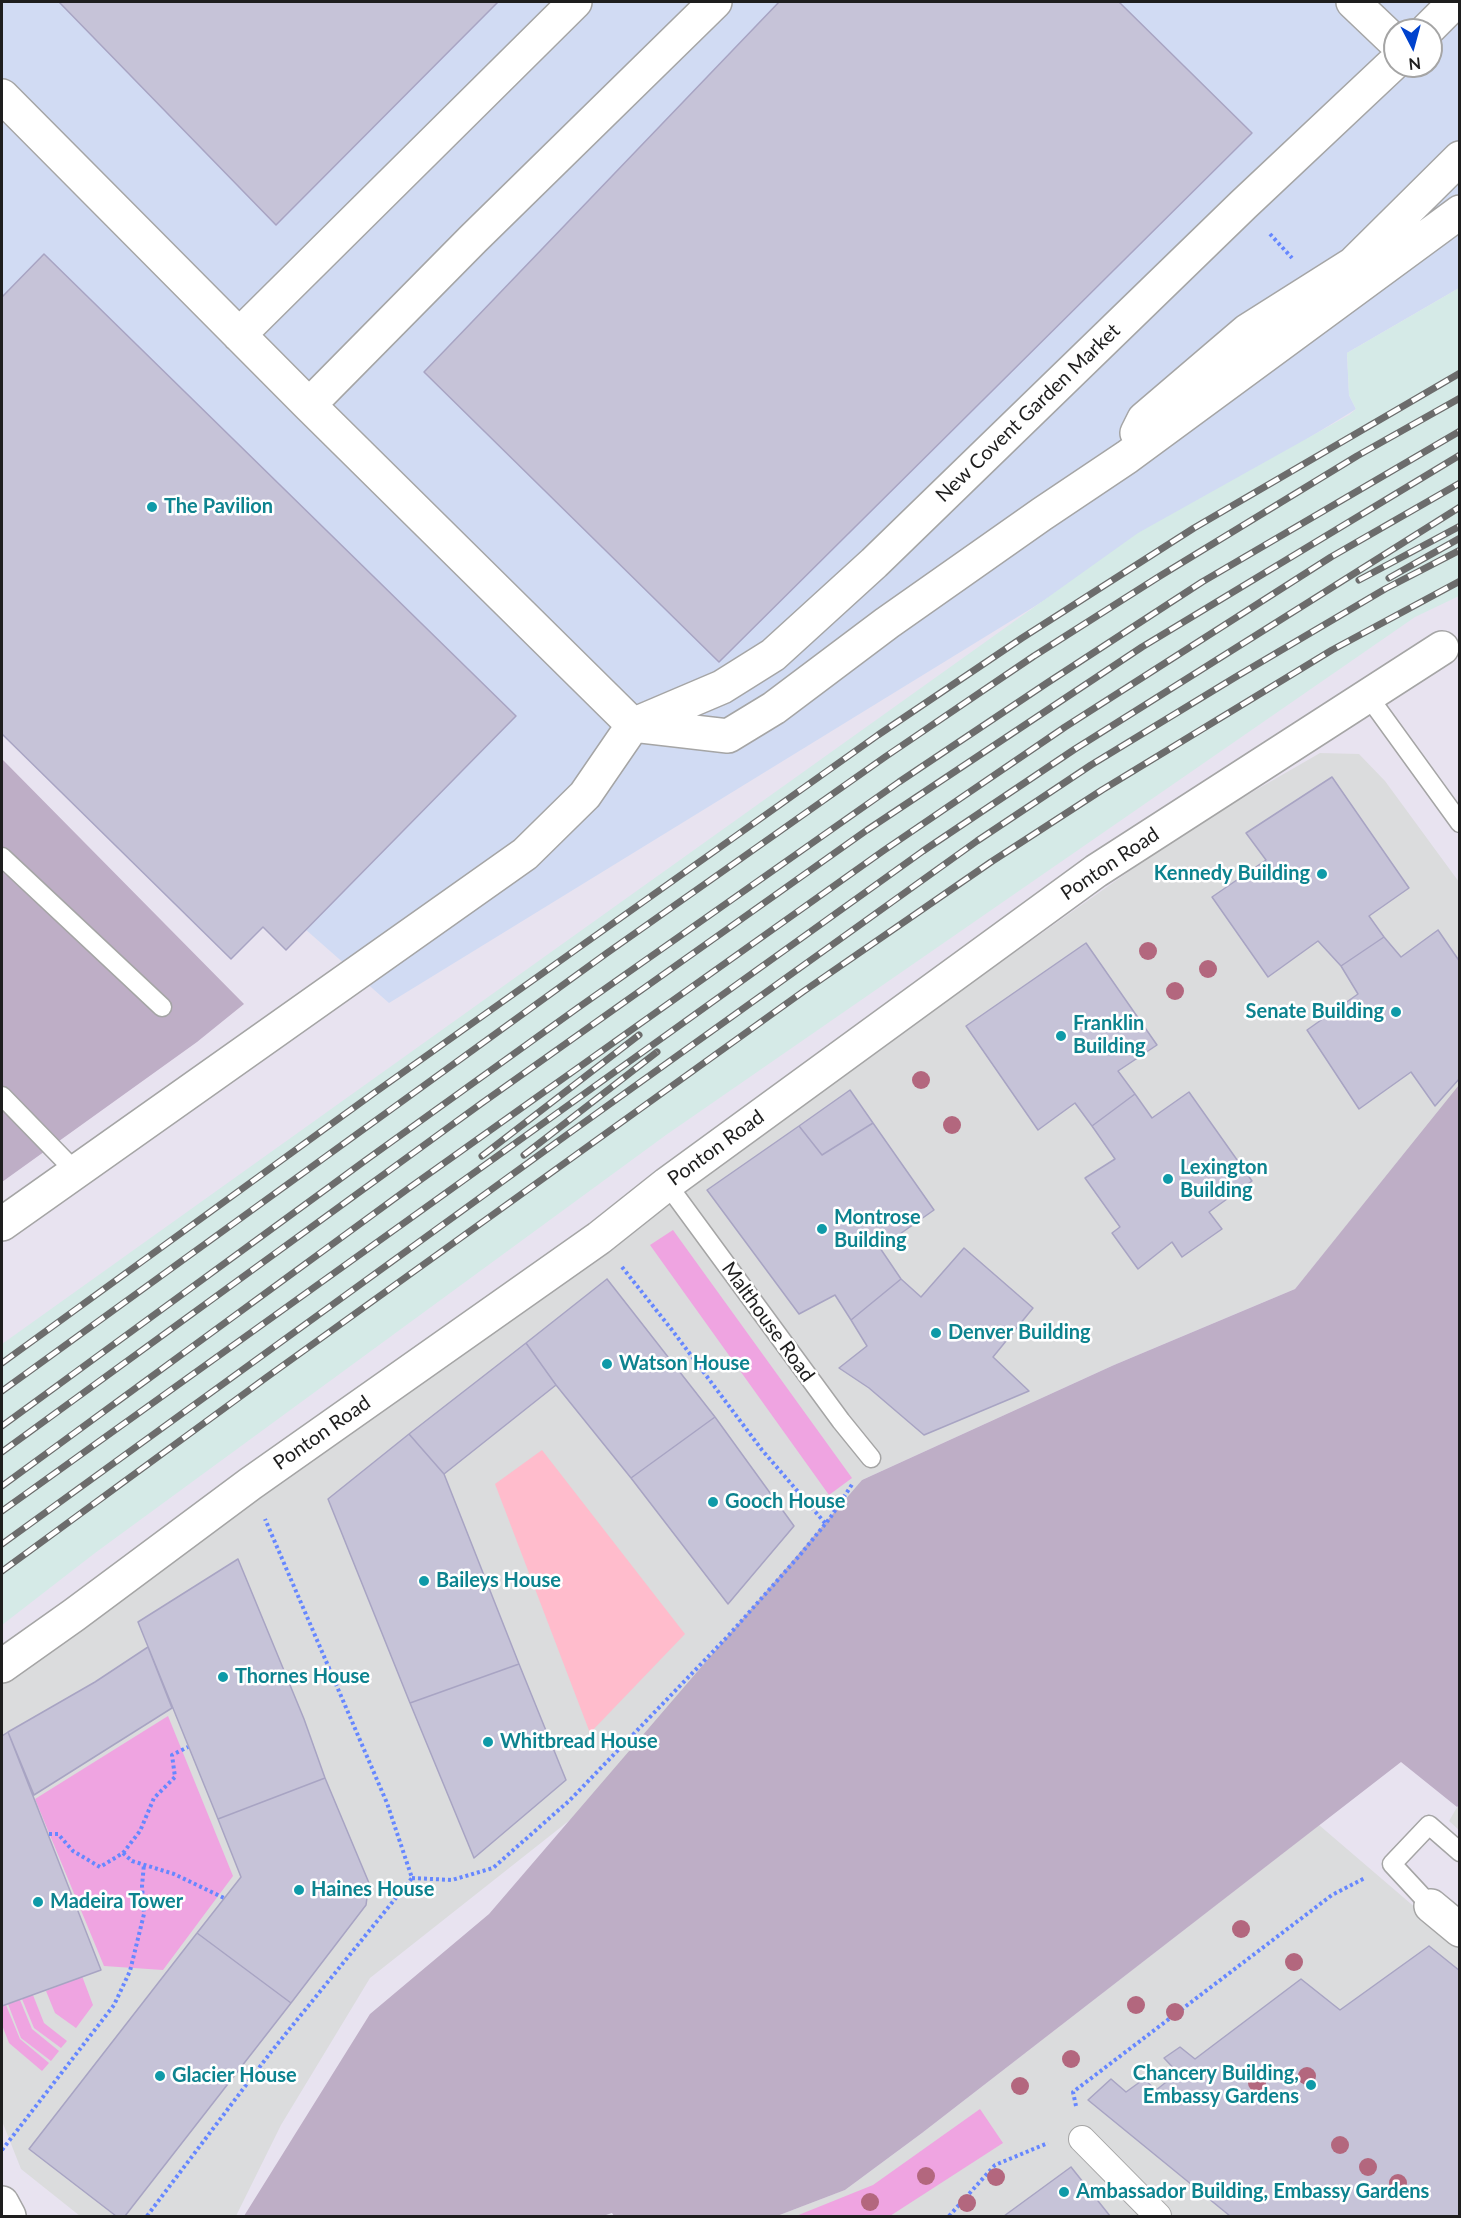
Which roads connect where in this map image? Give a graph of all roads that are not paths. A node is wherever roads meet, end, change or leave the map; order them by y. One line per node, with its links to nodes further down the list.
1 (575, 2): 11 (street)
2 (716, 2): 12 (street)
3 (1353, 2): 6 (street)
4 (1455, 2): 5 (street)
5 (1439, 18)
6 (1383, 31)
7 (1383, 73): 16 (street, New Covent Garden Market)
8 (2, 96): 11 (street)
9 (1460, 158): 13 (street)
10 (1460, 212): 13 (street)
11 (240, 335): 12 (street)
12 (309, 405): 16 (street)
13 (1127, 457): 16 (street)
14 (1451, 644): 15 (street, Ponton Road)
15 (1368, 696): 17 (lane); 22 (street, Ponton Road)
16 (633, 725): 21 (street)
17 (1460, 823)
18 (2, 857): 19 (lane)
19 (162, 1007)
20 (2, 1096): 21 (lane)
21 (76, 1172): 23 (street)
22 (667, 1184): 24 (lane, Malthouse Road); 25 (street, Ponton Road)
23 (2, 1224)
24 (871, 1458)
25 (2, 1666)
26 (1460, 1852): 27 (lane)
27 (1431, 1906): 28 (street)
28 (1460, 1930)
29 (1082, 2139): 32 (street)
30 (2, 2204): 31 (street)
31 (9, 2217)
32 (1158, 2217)

